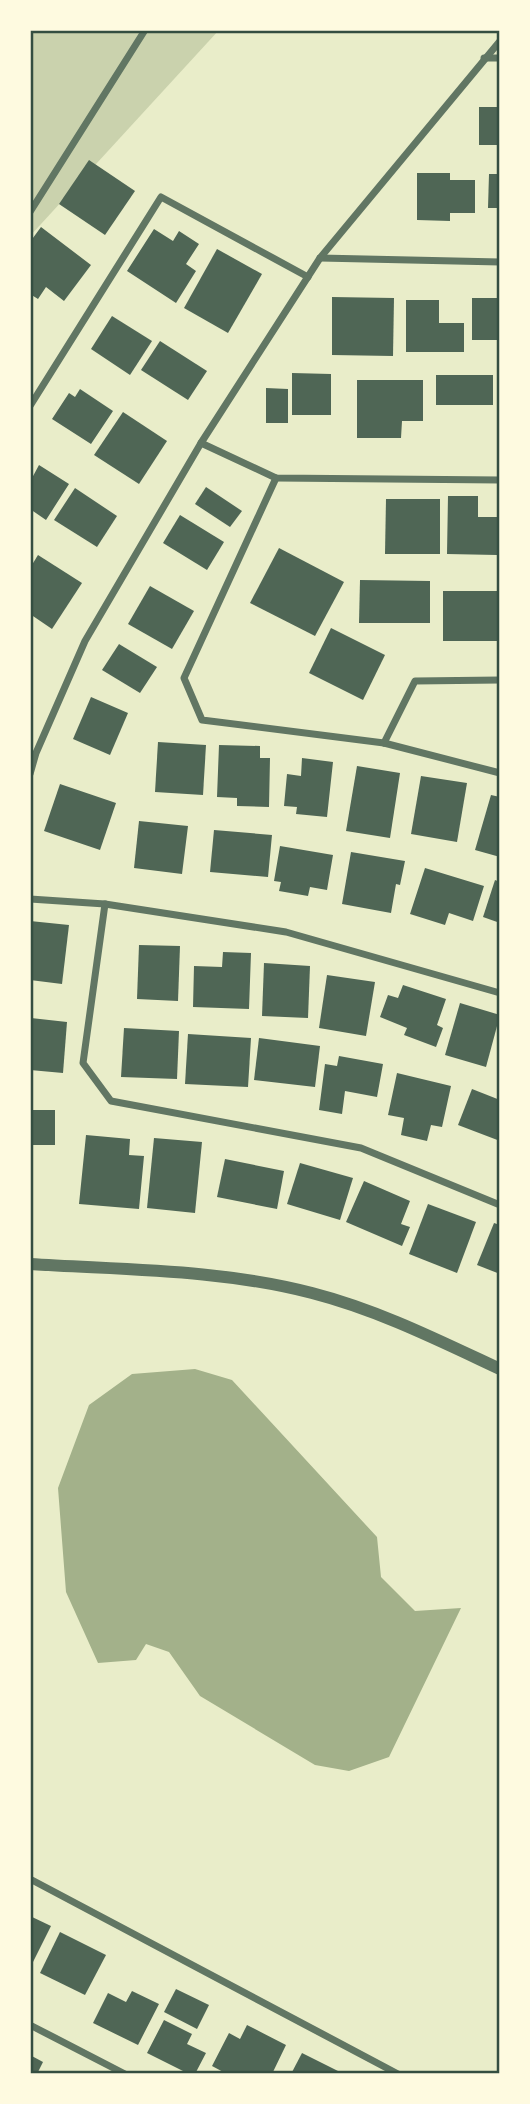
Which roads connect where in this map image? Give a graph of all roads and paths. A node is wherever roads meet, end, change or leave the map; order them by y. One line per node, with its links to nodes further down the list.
1 (145, 30): 5 (street)
2 (500, 41): 3 (street)
3 (484, 58): 4 (street); 6 (street)
4 (500, 58)
5 (30, 212)
6 (320, 258): 7 (street); 8 (street)
7 (500, 262)
8 (308, 276): 9 (street); 10 (street)
9 (30, 406)
10 (201, 443): 11 (street); 16 (street)
11 (276, 478): 12 (street); 14 (street)
12 (500, 480)
13 (500, 680): 14 (street)
14 (384, 743): 15 (street)
15 (500, 773)
16 (30, 774)
17 (30, 899): 18 (street)
18 (105, 904): 19 (street); 20 (street)
19 (500, 993)
20 (500, 1205)
21 (30, 1264): 22 (street)
22 (500, 1369)
23 (30, 1879): 26 (street)
24 (30, 2025): 25 (street)
25 (125, 2074)
26 (398, 2074)

